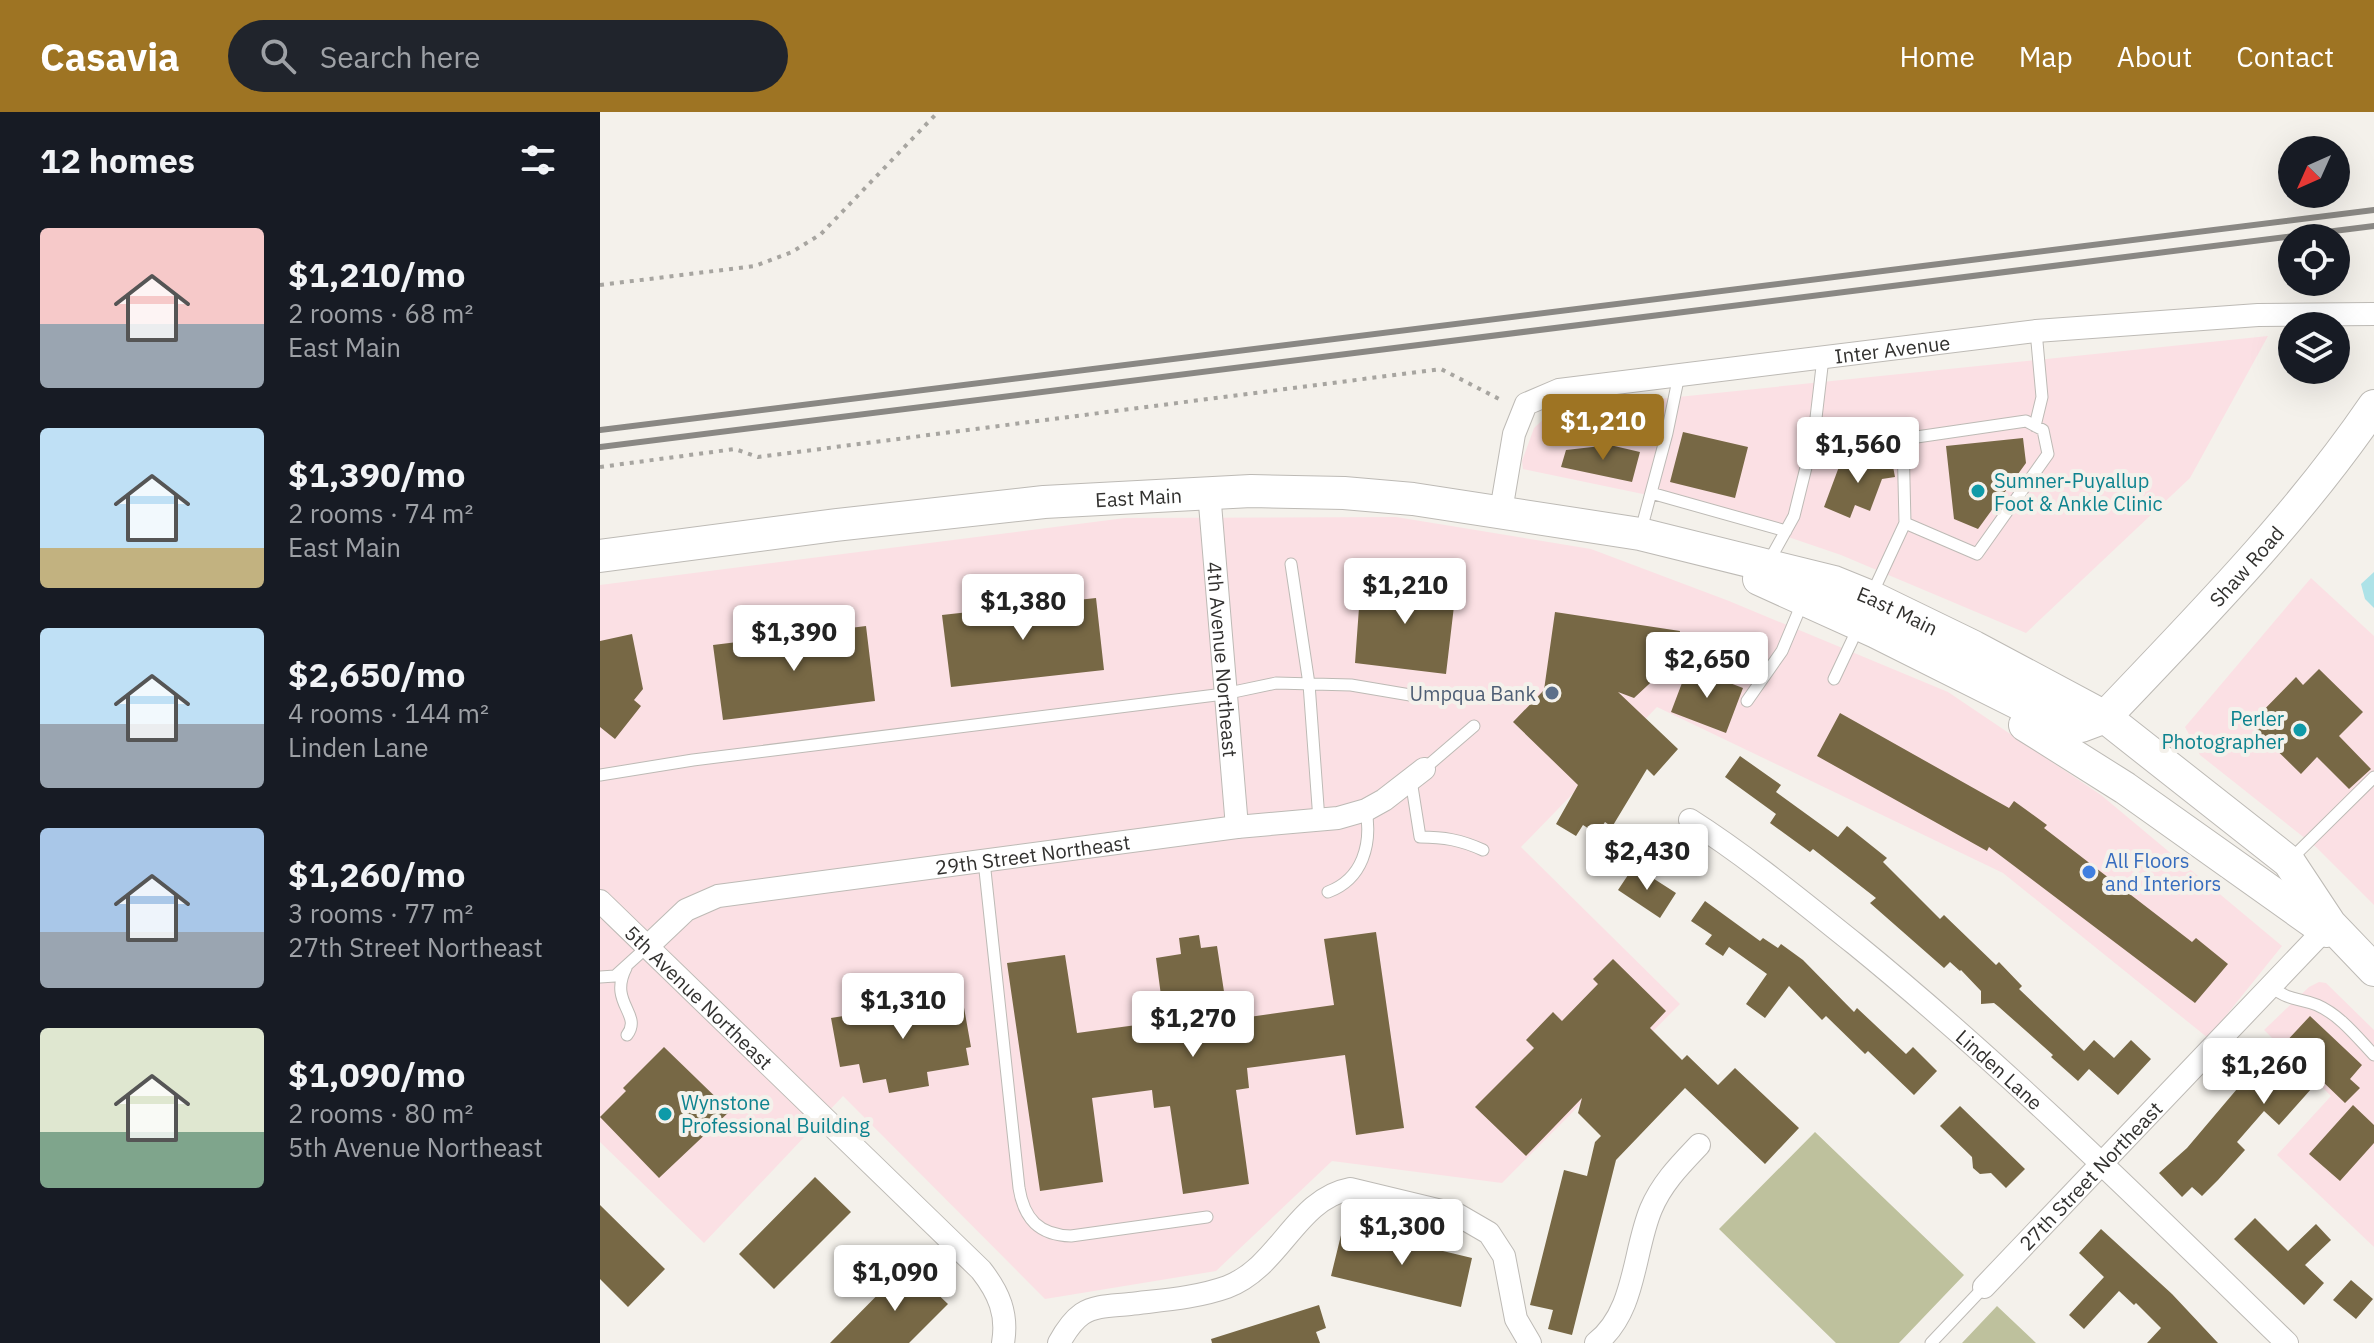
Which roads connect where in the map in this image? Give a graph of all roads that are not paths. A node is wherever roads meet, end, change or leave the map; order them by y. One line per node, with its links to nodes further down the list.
1 (2374, 314): 2 (street, Inter Avenue)
2 (2036, 331): 3 (street, Inter Avenue); 6 (lane)
3 (1823, 358): 4 (street, Inter Avenue); 13 (lane)
4 (1679, 375): 10 (lane); 11 (street, Inter Avenue)
5 (2374, 406): 26 (main road, Shaw Road)
6 (2035, 426): 7 (lane); 12 (lane)
7 (1903, 439): 8 (lane); 12 (lane)
8 (1837, 444)
9 (1209, 492): 11 (main road, East Main); 16 (main road, East Main); 23 (street, 4th Avenue Northeast)
10 (1651, 493): 13 (lane); 14 (lane)
11 (1501, 511): 14 (main road, East Main)
12 (1905, 523): 20 (lane)
13 (1786, 531): 18 (lane)
14 (1640, 534): 15 (main road, East Main)
15 (1674, 543): 18 (main road, East Main); 19 (main road, East Main)
16 (600, 556)
17 (1291, 564): 22 (lane)
18 (1766, 565): 20 (main road, East Main)
19 (1803, 599): 20 (main road, East Main); 25 (lane)
20 (1869, 618): 21 (lane); 26 (main road, East Main); 38 (main road, East Main)
21 (1834, 679)
22 (1309, 684): 23 (lane); 24 (lane); 32 (lane)
23 (1224, 694): 28 (lane); 34 (street, 4th Avenue Northeast)
24 (1416, 696)
25 (1747, 701)
26 (2105, 717): 37 (main road, East Main); 38 (main road, East Main)
27 (1474, 726): 29 (lane)
28 (600, 775)
29 (1418, 775): 31 (street, 29th Street Northeast); 35 (lane)
30 (2374, 777): 37 (lane)
31 (1366, 810): 32 (street, 29th Street Northeast); 39 (lane)
32 (1319, 820): 34 (street, 29th Street Northeast)
33 (1690, 820): 51 (street, Linden Lane)
34 (1237, 827): 36 (street, 29th Street Northeast)
35 (1483, 850)
36 (984, 861): 42 (street, 29th Street Northeast); 52 (lane)
37 (2289, 862): 41 (main road, East Main)
38 (2237, 870): 41 (main road, East Main)
39 (1328, 892)
40 (600, 901): 42 (street, 5th Avenue Northeast)
41 (2328, 927): 44 (main road, East Main); 45 (main road, East Main); 47 (street, 27th Street Northeast)
42 (647, 947): 43 (lane); 54 (street, 5th Avenue Northeast)
43 (626, 968): 46 (lane); 48 (lane)
44 (2374, 970)
45 (2374, 976)
46 (600, 977)
47 (2271, 987): 49 (lane); 51 (street, 27th Street Northeast)
48 (627, 1035)
49 (2374, 1055)
50 (1699, 1145): 57 (street)
51 (2102, 1164): 53 (street, 27th Street Northeast); 59 (street, Linden Lane)
52 (1207, 1217)
53 (1984, 1287): 58 (lane)
54 (1003, 1343)
55 (1059, 1343): 56 (street)
56 (1530, 1343)
57 (1596, 1343)
58 (1931, 1343)
59 (2287, 1343)

